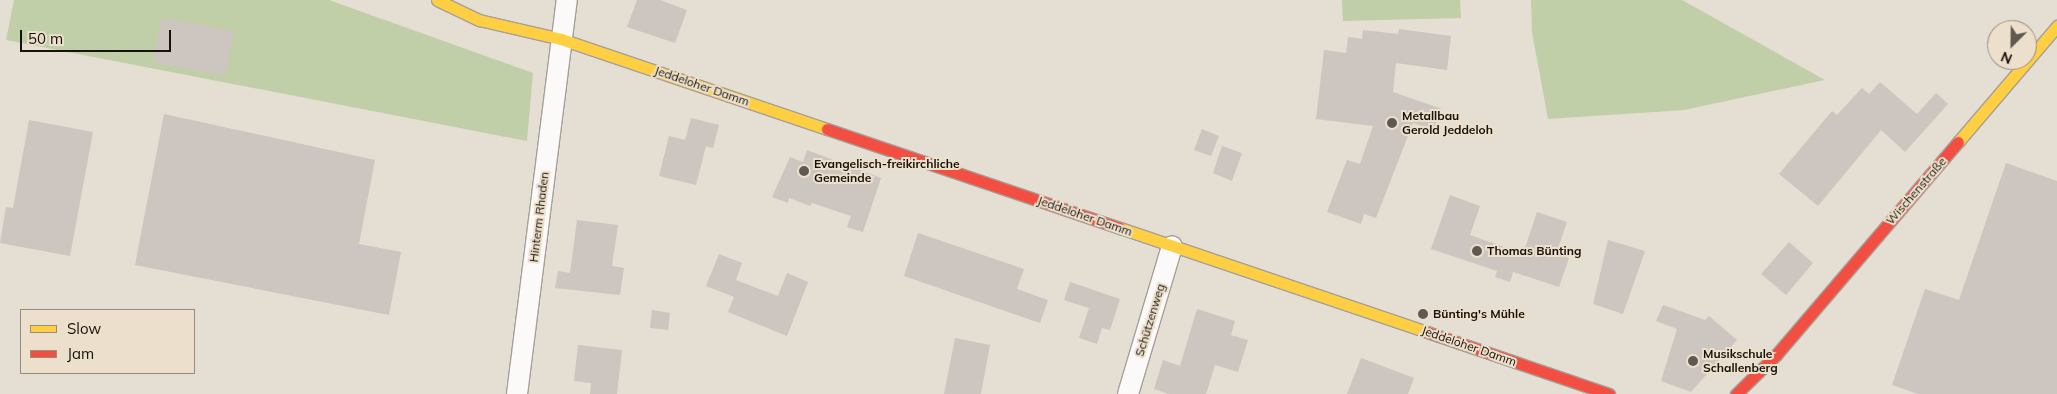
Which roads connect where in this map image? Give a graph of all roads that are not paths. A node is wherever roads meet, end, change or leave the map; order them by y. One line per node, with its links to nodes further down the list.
1 (436, 0): 5 (main road, Jeddeloher Damm)
2 (566, 0): 5 (street, Hinterm Rhaden)
3 (511, 15): 5 (main road, Jeddeloher Damm)
4 (2057, 26): 7 (main road, Wischenstraße)
5 (561, 39): 6 (main road, Jeddeloher Damm); 9 (street, Hinterm Rhaden)
6 (1172, 246): 10 (street, Schützenweg); 11 (main road, Jeddeloher Damm)
7 (1776, 355): 8 (main road, Wischenstraße); 12 (main road, Wischenstraße)
8 (1768, 384)
9 (517, 394)
10 (1128, 394)
11 (1609, 394)
12 (1736, 394)

